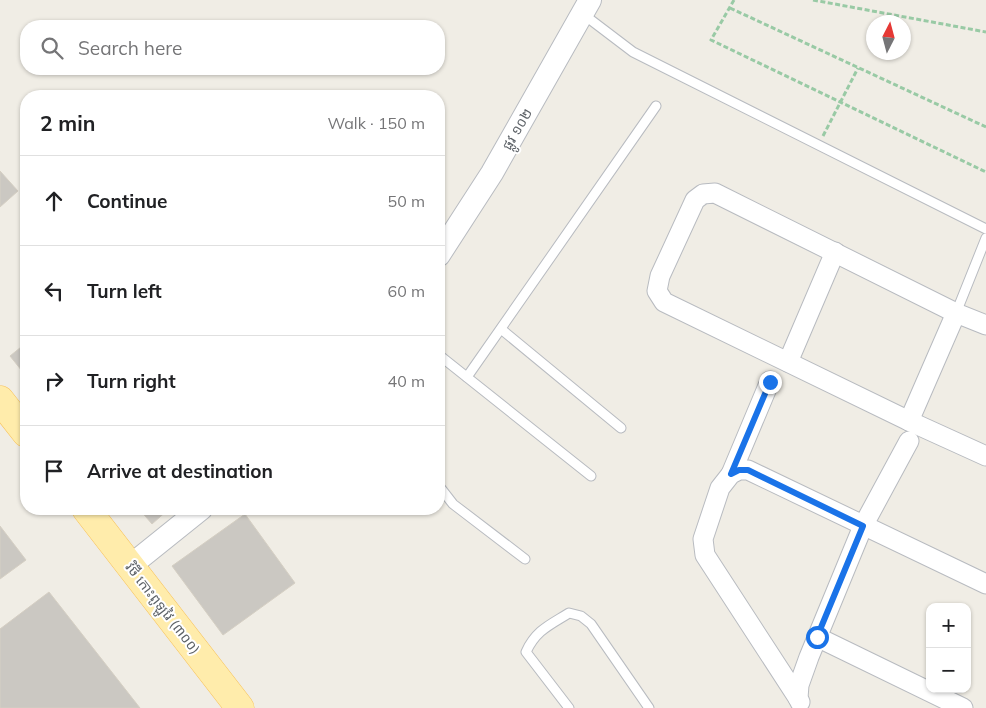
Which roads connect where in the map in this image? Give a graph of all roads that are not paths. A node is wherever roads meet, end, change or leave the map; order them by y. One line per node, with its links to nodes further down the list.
1 (586, 7): 3 (lane); 5 (street, ផ្លូវ ១០២)
2 (656, 106): 9 (lane)
3 (986, 228)
4 (986, 238): 7 (lane)
5 (445, 247)
6 (835, 252): 7 (street); 11 (street); 11 (street)
7 (956, 313): 8 (street); 15 (street)
8 (986, 325)
9 (500, 329): 12 (lane); 17 (lane)
10 (445, 360): 12 (lane)
11 (788, 362): 15 (street)
12 (467, 378): 21 (lane)
13 (770, 382): 20 (street)
14 (0, 400): 16 (main road)
15 (909, 421): 19 (street)
16 (20, 426)
17 (622, 428)
18 (909, 441): 25 (street)
19 (986, 456)
20 (731, 474): 25 (street); 30 (street)
21 (591, 476)
22 (445, 494): 26 (lane)
23 (91, 515): 27 (main road, វិថី កោះពូឡូវៃ (៣០០))
24 (194, 515): 27 (street)
25 (863, 526): 28 (street); 29 (street)
26 (525, 559)
27 (130, 566): 31 (main road, វិថី កោះពូឡូវៃ (៣០០))
28 (986, 584)
29 (817, 637): 30 (street); 34 (street)
30 (800, 703)
31 (240, 708)
32 (569, 708): 33 (lane)
33 (649, 708)
34 (963, 708)

